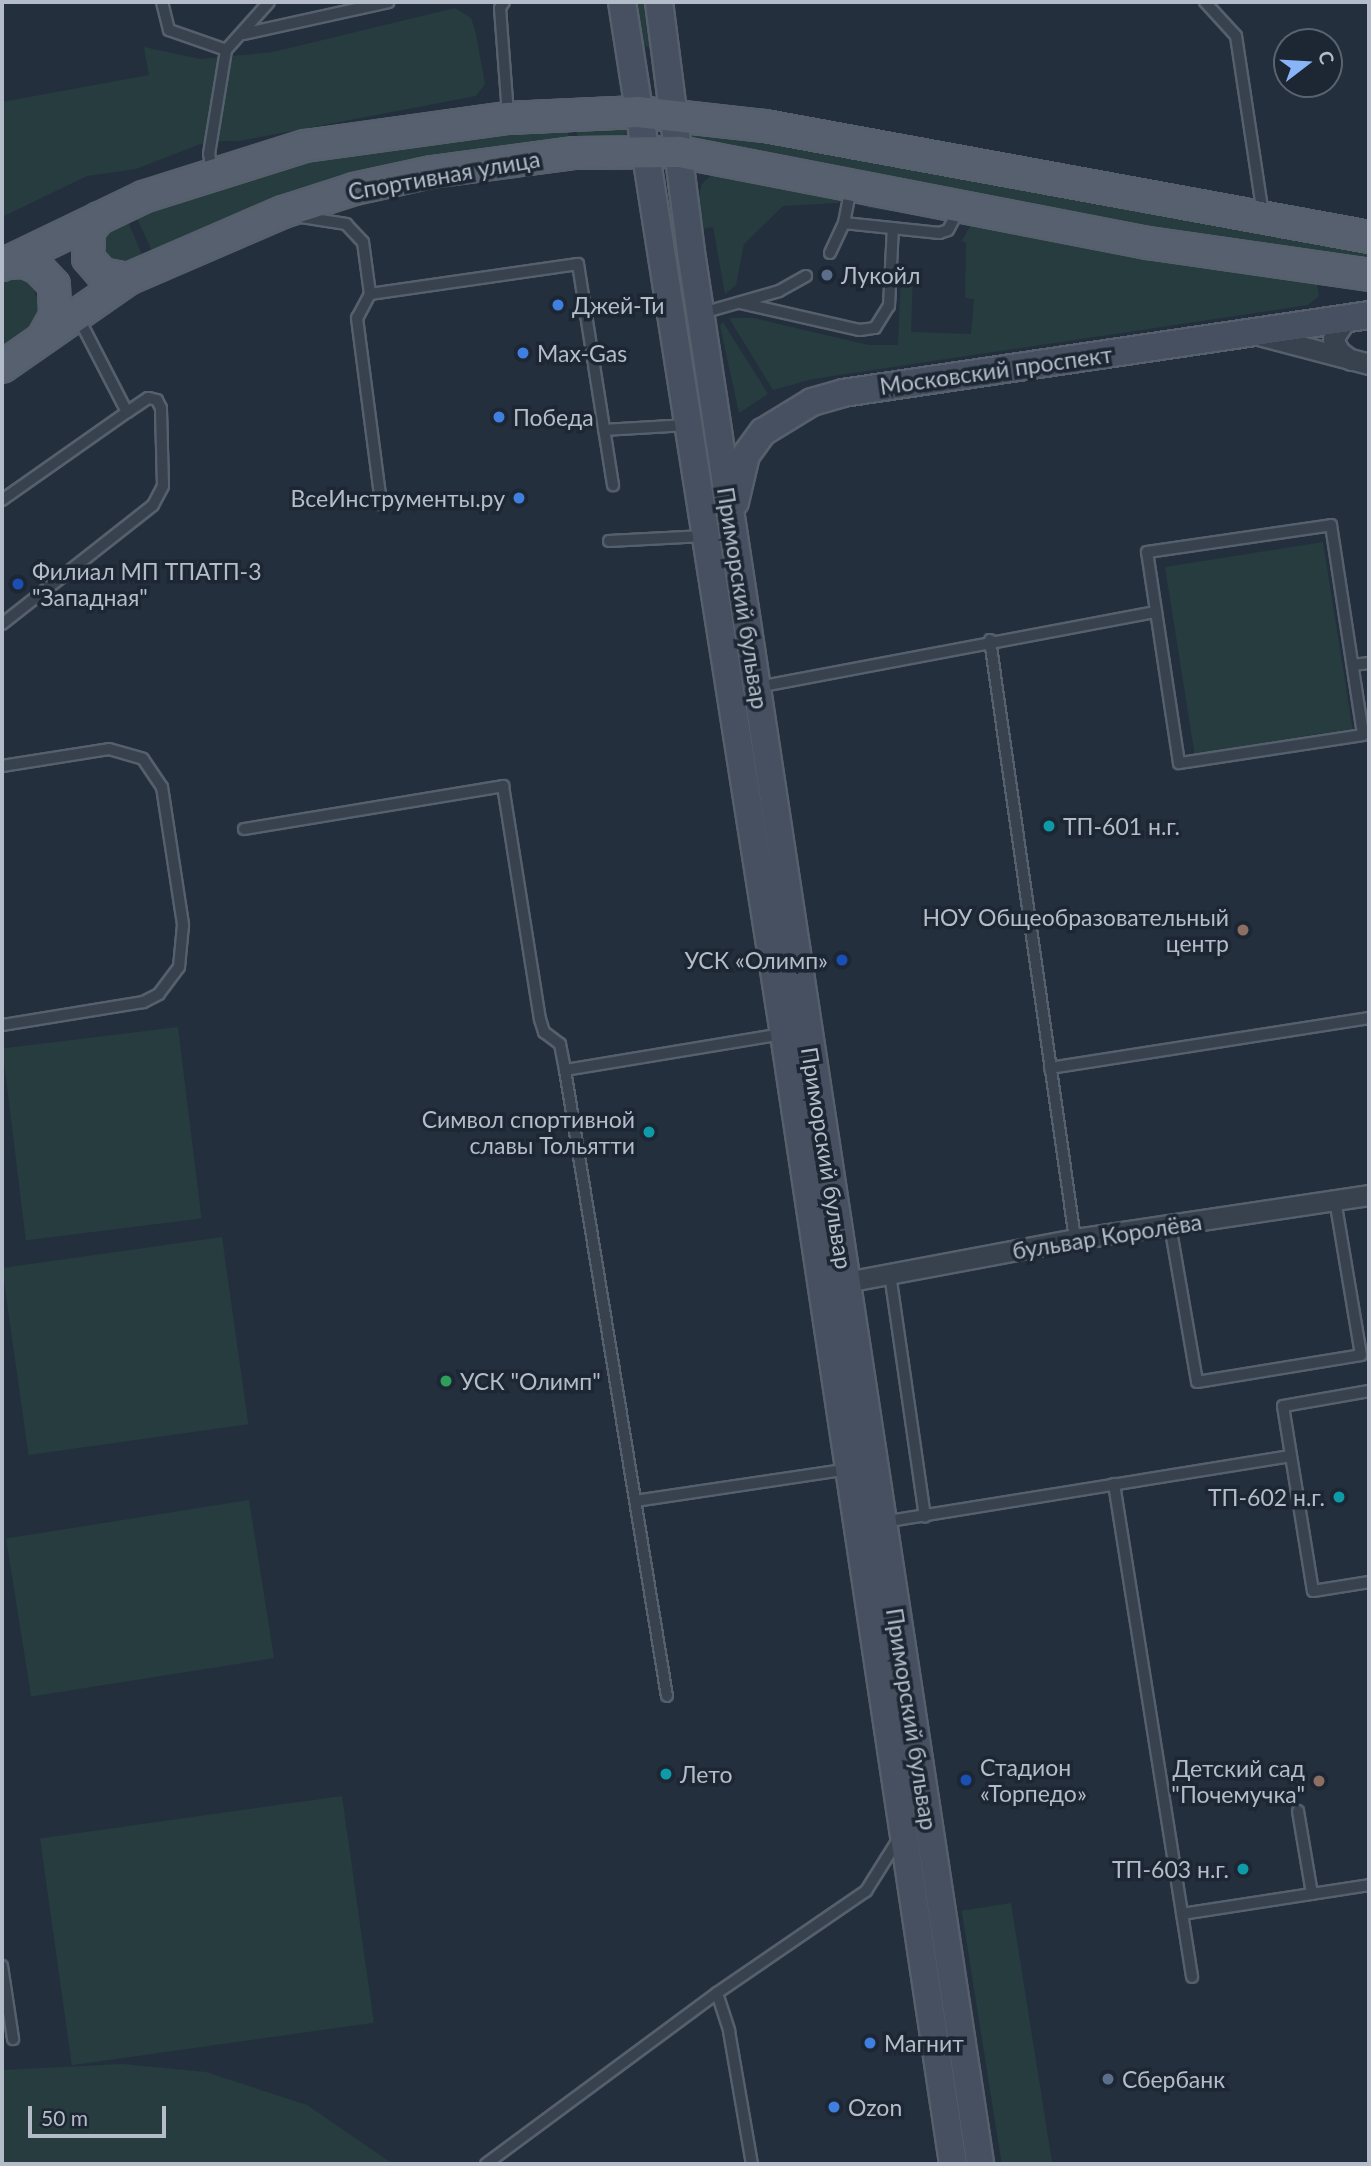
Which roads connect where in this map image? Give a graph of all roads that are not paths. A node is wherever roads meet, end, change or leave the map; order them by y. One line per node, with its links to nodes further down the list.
1 (162, 2): 9 (lane)
2 (269, 2): 8 (lane)
3 (390, 2): 8 (lane)
4 (504, 2): 12 (lane)
5 (622, 2): 10 (main road)
6 (659, 2): 11 (main road)
7 (1205, 2): 19 (lane)
8 (243, 34): 9 (lane)
9 (226, 50): 15 (lane)
10 (638, 112): 11 (main road, Спортивная улица); 12 (main road, Спортивная улица); 13 (main road)
11 (675, 113): 14 (main road, Приморский бульвар); 19 (main road)
12 (508, 118): 15 (main road, Спортивная улица)
13 (644, 151): 14 (main road, Спортивная улица); 18 (main road, Спортивная улица); 39 (main road)
14 (679, 152): 16 (main road); 32 (main road, Приморский бульвар)
15 (212, 172): 20 (main road, Спортивная улица)
16 (852, 183): 17 (main road); 21 (lane)
17 (961, 204): 22 (lane); 26 (main road)
18 (283, 212): 28 (main road, Спортивная улица); 29 (lane)
19 (1264, 217): 23 (main road)
20 (99, 218): 25 (main road, Спортивная улица); 28 (main road)
21 (844, 223): 22 (lane); 24 (lane)
22 (893, 228): 30 (lane)
23 (1369, 236)
24 (830, 253)
25 (3, 264): 35 (main road)
26 (1369, 275)
27 (806, 276): 30 (lane)
28 (128, 279): 31 (main road, Спортивная улица)
29 (370, 294): 40 (lane); 43 (lane)
30 (741, 303): 32 (lane)
31 (77, 313): 35 (main road, Спортивная улица); 38 (lane)
32 (701, 313): 45 (main road, Приморский бульвар)
33 (1358, 316): 34 (main road, Московский проспект); 36 (street, Московский проспект)
34 (1251, 333): 36 (street); 45 (main road, Московский проспект)
35 (44, 336): 37 (main road, Спортивная улица)
36 (1360, 362)
37 (2, 367)
38 (127, 412): 42 (lane); 48 (lane)
39 (687, 425): 40 (lane); 44 (main road)
40 (604, 430): 41 (lane)
41 (612, 485)
42 (2, 500)
43 (382, 504)
44 (705, 536): 46 (lane); 57 (main road)
45 (734, 536): 52 (main road, Приморский бульвар)
46 (609, 541)
47 (1156, 612): 49 (lane); 51 (lane); 51 (lane)
48 (2, 624)
49 (990, 640): 52 (lane); 58 (lane)
50 (1369, 663): 51 (lane)
51 (1353, 666)
52 (757, 688): 65 (main road, Приморский бульвар)
53 (2, 766): 56 (lane)
54 (244, 829): 59 (lane)
55 (1369, 1018): 58 (lane)
56 (2, 1025)
57 (784, 1034): 59 (lane); 68 (main road)
58 (1050, 1068): 63 (lane)
59 (565, 1070): 70 (lane)
60 (1369, 1195): 61 (street, бульвар Королёва)
61 (1335, 1200): 62 (street, бульвар Королёва); 62 (lane)
62 (1170, 1225): 63 (street, бульвар Королёва)
63 (1075, 1239): 64 (street, бульвар Королёва)
64 (890, 1274): 65 (street, бульвар Королёва); 71 (lane)
65 (846, 1282): 68 (main road, Приморский бульвар)
66 (1369, 1391): 67 (lane)
67 (1291, 1456): 69 (lane); 73 (lane)
68 (862, 1467): 70 (lane); 72 (main road, Приморский бульвар); 76 (main road)
69 (1114, 1484): 71 (lane); 79 (lane)
70 (635, 1502): 74 (lane)
71 (925, 1516): 72 (lane)
72 (882, 1522): 87 (main road, Приморский бульвар)
73 (1369, 1582)
74 (667, 1696)
75 (1298, 1811): 78 (lane)
76 (903, 1832): 82 (lane); 86 (main road)
77 (1369, 1885): 78 (lane)
78 (1312, 1894): 79 (lane)
79 (1182, 1914): 81 (lane)
80 (2, 1966): 83 (lane)
81 (1192, 1977)
82 (717, 1993): 84 (lane); 85 (lane)
83 (13, 2039)
84 (486, 2164)
85 (752, 2164)
86 (953, 2164)
87 (980, 2164)

